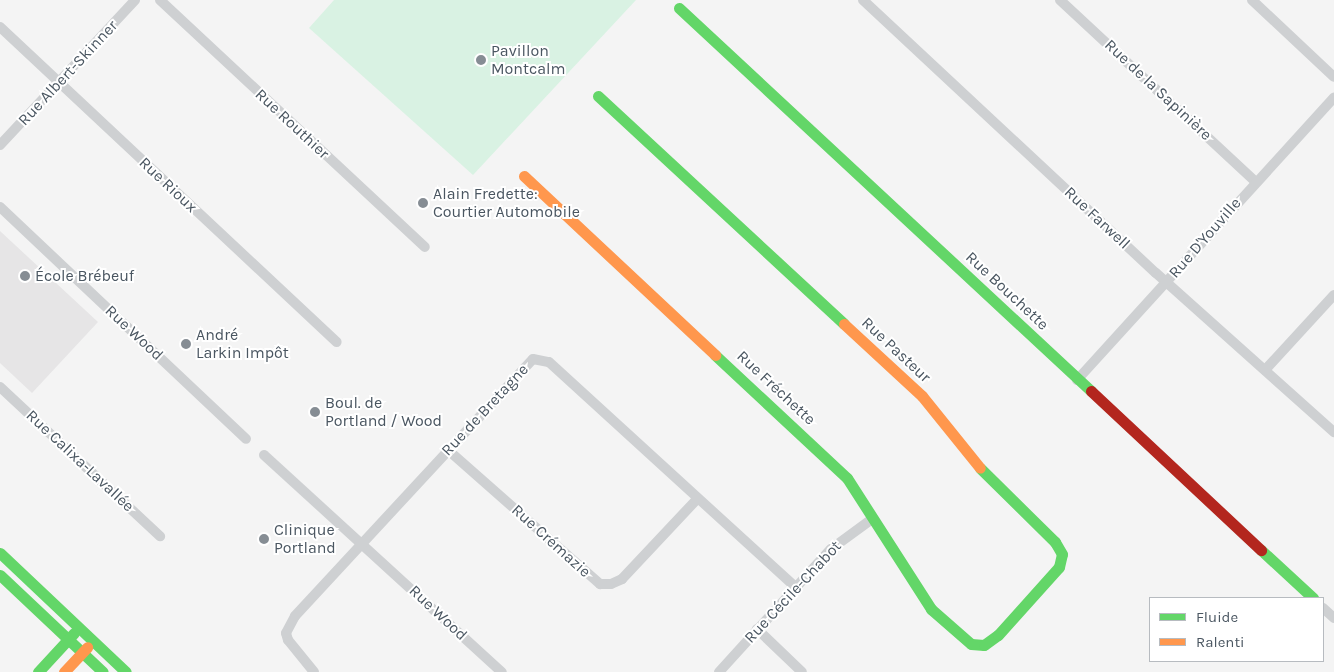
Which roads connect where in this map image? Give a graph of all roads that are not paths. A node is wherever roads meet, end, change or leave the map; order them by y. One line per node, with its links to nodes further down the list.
1 (135, 0): 9 (street, Rue Albert-Skinner)
2 (160, 0): 16 (street, Rue Routhier)
3 (1060, 0): 14 (street, Rue de la Sapinière)
4 (1252, 0): 8 (street)
5 (865, 1): 17 (street, Rue Farwell)
6 (679, 8): 21 (street, Rue Bouchette)
7 (0, 27): 9 (street, Rue Rioux)
8 (1334, 77)
9 (58, 83): 12 (street, Rue Albert-Skinner); 19 (street, Rue Rioux)
10 (598, 96): 41 (street, Rue Pasteur)
11 (1334, 98): 14 (street, Rue D'Youville)
12 (0, 146)
13 (524, 176): 28 (street, Rue Fréchette)
14 (1256, 181): 17 (street, Rue D'Youville)
15 (0, 207): 24 (street, Rue Wood)
16 (425, 247)
17 (1167, 282): 20 (street, Rue Farwell); 21 (street, Rue D'Youville)
18 (1334, 295): 20 (street)
19 (337, 342)
20 (1265, 370): 23 (street, Rue Farwell)
21 (1078, 380): 34 (street, Rue Bouchette)
22 (0, 387): 29 (street, Rue Calixa-Lavallée)
23 (1334, 432)
24 (246, 440)
25 (448, 450): 27 (street, Rue Crémazie); 27 (street, Rue de Bretagne); 30 (street, Rue de Bretagne)
26 (264, 455): 30 (street, Rue Wood)
27 (697, 499): 33 (street, Rue de Bretagne)
28 (872, 519): 33 (street, Rue Cécile-Chabot); 41 (street, Rue Fréchette)
29 (160, 536)
30 (362, 543): 47 (street, Rue de Bretagne); 48 (street, Rue Wood)
31 (0, 553): 37 (street)
32 (0, 575): 39 (street)
33 (795, 587): 38 (street, Rue Cécile-Chabot)
34 (1312, 597)
35 (1324, 609): 36 (street)
36 (1334, 618)
37 (79, 627): 39 (street); 40 (street)
38 (758, 629): 49 (street, Rue Cécile-Chabot); 50 (street)
39 (68, 639): 42 (street); 43 (street)
40 (93, 640): 42 (street); 46 (street)
41 (977, 646)
42 (82, 652): 44 (street); 45 (street)
43 (38, 672)
44 (64, 672)
45 (103, 672)
46 (126, 672)
47 (314, 672)
48 (502, 672)
49 (719, 672)
50 (802, 672)

